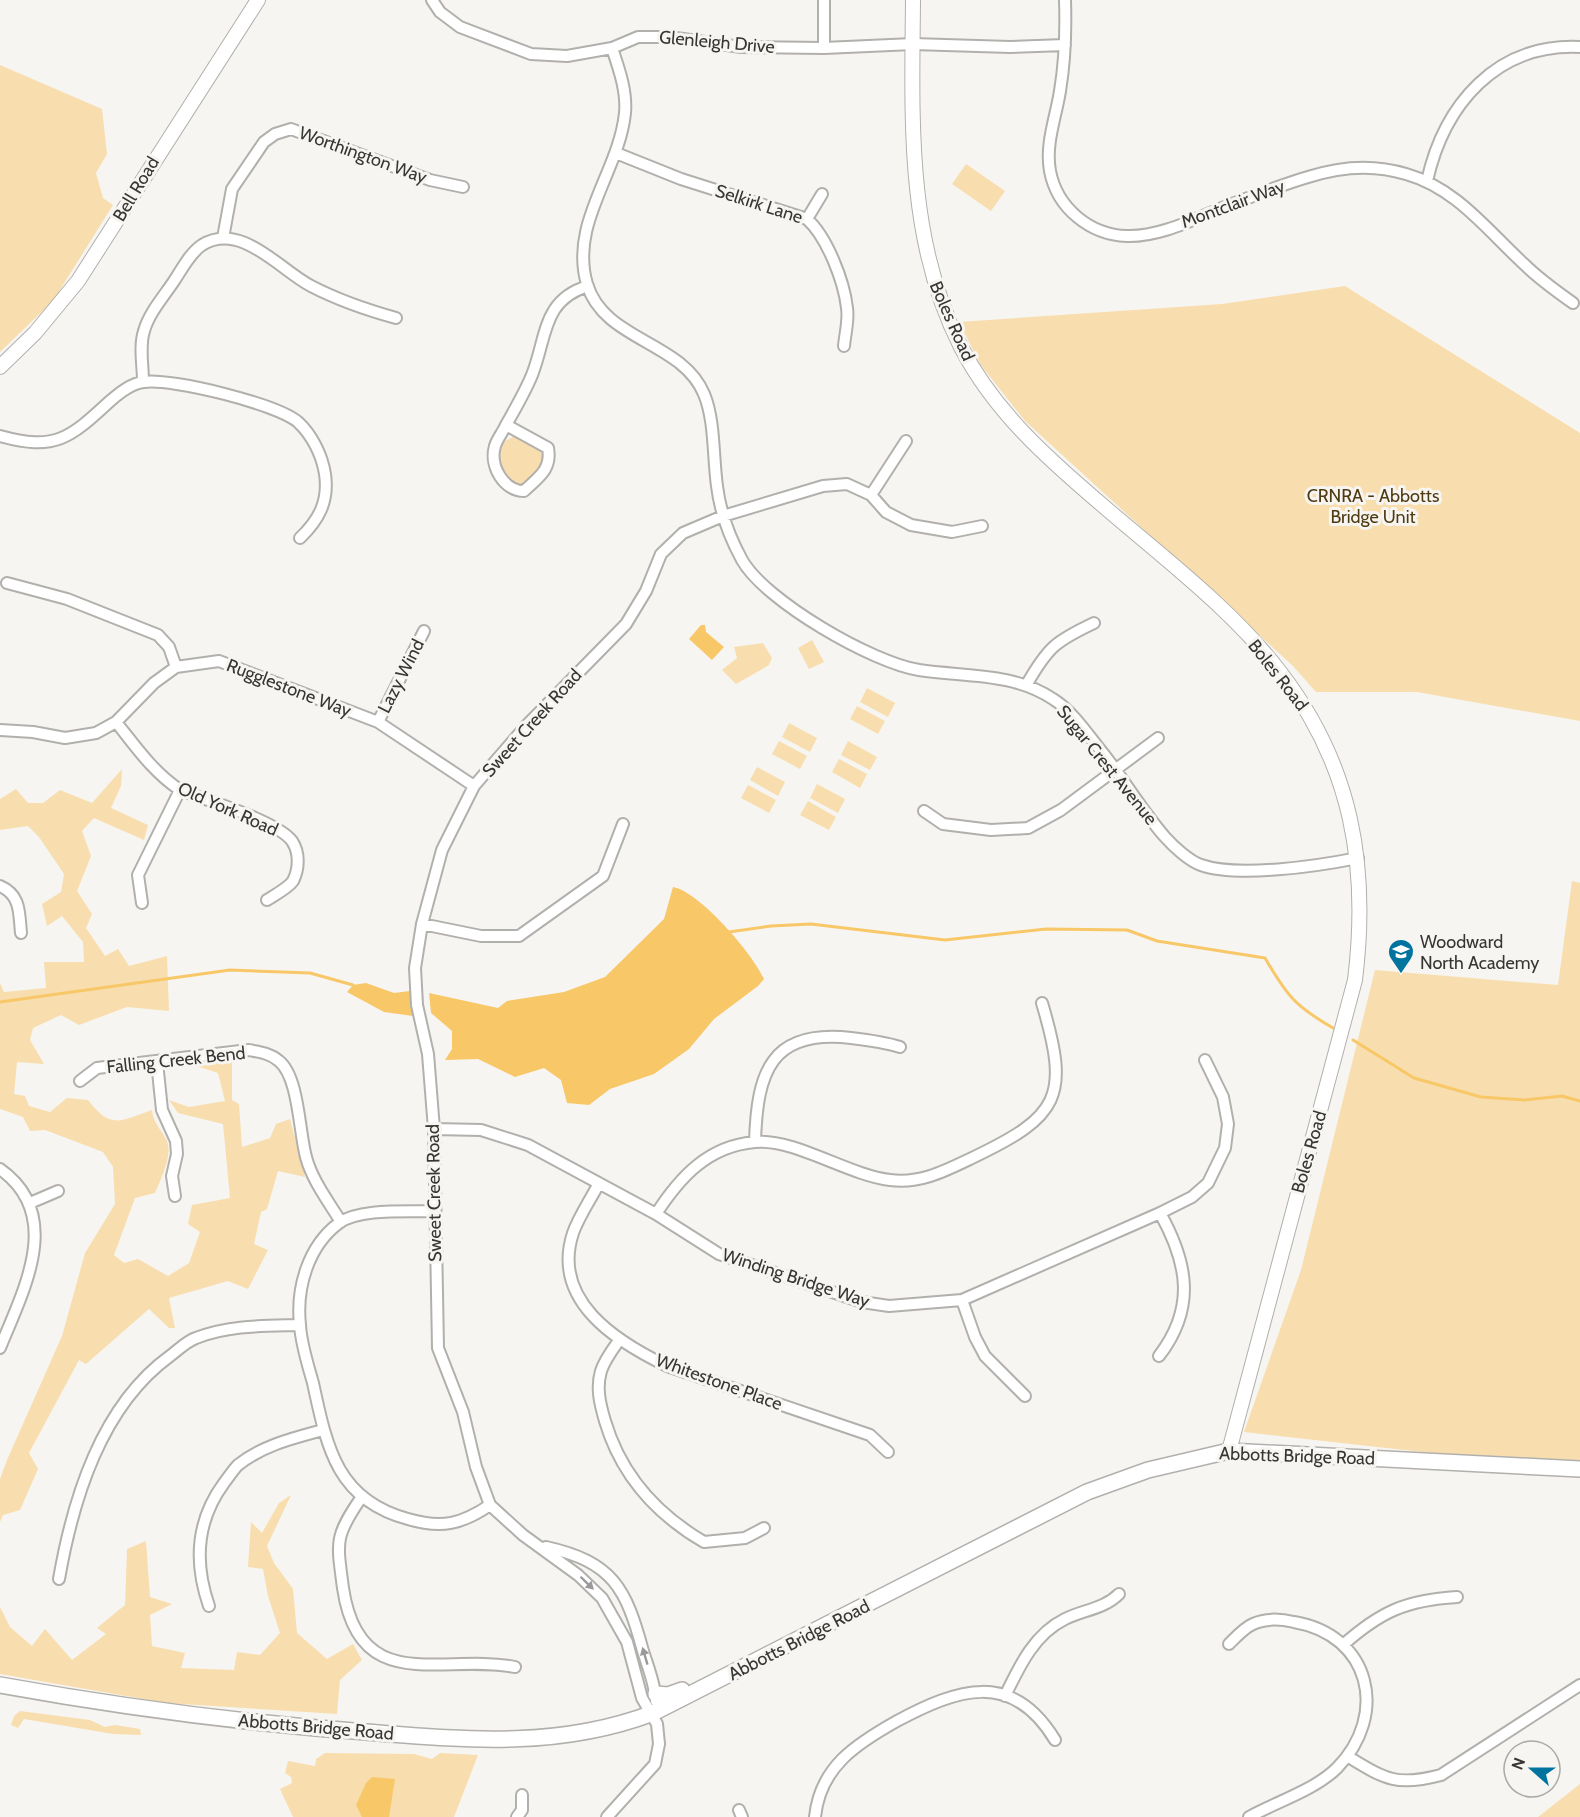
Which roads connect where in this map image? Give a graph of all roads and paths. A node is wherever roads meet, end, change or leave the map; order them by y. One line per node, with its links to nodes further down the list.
1 (258, 0): 21 (street, Bell Road)
2 (432, 0): 9 (street, Glenleigh Drive)
3 (824, 0): 10 (street)
4 (913, 0): 6 (street, Boles Road)
5 (1065, 0): 7 (street, Montclair Way)
6 (913, 44): 7 (street, Glenleigh Drive); 10 (street, Glenleigh Drive); 44 (street, Boles Road)
7 (1065, 45): 12 (street, Montclair Way)
8 (1580, 47): 12 (street)
9 (612, 48): 10 (street, Glenleigh Drive); 11 (street, Sugar Crest Avenue)
10 (824, 48)
11 (616, 153): 15 (street, Selkirk Lane); 17 (street, Sugar Crest Avenue)
12 (1426, 181): 18 (street, Montclair Way)
13 (463, 187): 16 (street, Worthington Way)
14 (822, 194): 15 (street)
15 (807, 219): 20 (street, Selkirk Lane)
16 (224, 238): 19 (street); 22 (street)
17 (588, 286): 23 (street); 27 (street, Sugar Crest Avenue)
18 (1573, 303)
19 (396, 318)
20 (844, 346)
21 (0, 367)
22 (143, 381): 24 (street); 29 (street)
23 (507, 425): 23 (street)
24 (0, 436)
25 (906, 441): 26 (street)
26 (871, 495): 27 (street, Sweet Creek Road); 28 (street, Sweet Creek Road)
27 (723, 516): 34 (street, Sugar Crest Avenue); 40 (street, Sweet Creek Road)
28 (982, 526)
29 (300, 538)
30 (7, 583): 33 (street)
31 (1094, 623): 34 (street)
32 (424, 631): 36 (street, Lazy Wind)
33 (176, 667): 35 (street, Rugglestone Way); 36 (street, Rugglestone Way)
34 (1027, 684): 39 (street, Sugar Crest Avenue)
35 (116, 722): 37 (street, Rugglestone Way); 41 (street, Old York Road)
36 (378, 722): 40 (street, Rugglestone Way)
37 (0, 730)
38 (1158, 738): 39 (street)
39 (1115, 769): 42 (street); 44 (street, Sugar Crest Avenue)
40 (474, 786): 48 (street, Sweet Creek Road)
41 (180, 790): 46 (street, Old York Road); 47 (street)
42 (924, 812)
43 (624, 824): 48 (street)
44 (1358, 858): 73 (street, Boles Road)
45 (0, 886): 49 (street)
46 (267, 900)
47 (142, 903)
48 (422, 924): 55 (street, Sweet Creek Road)
49 (21, 933)
50 (1042, 1003): 56 (street)
51 (900, 1047): 56 (street)
52 (1205, 1060): 63 (street, Winding Bridge Way)
53 (157, 1062): 54 (street, Falling Creek Bend); 60 (street); 65 (street, Falling Creek Bend)
54 (80, 1081)
55 (434, 1130): 58 (street, Winding Bridge Way); 62 (street, Sweet Creek Road)
56 (755, 1142): 64 (street)
57 (0, 1169): 61 (street)
58 (599, 1183): 64 (street, Winding Bridge Way); 68 (street, Whitestone Place)
59 (58, 1191): 61 (street)
60 (175, 1196)
61 (30, 1203): 69 (street)
62 (433, 1211): 65 (street); 77 (street, Sweet Creek Road)
63 (1160, 1213): 66 (street, Winding Bridge Way); 70 (street)
64 (656, 1214): 66 (street, Winding Bridge Way)
65 (341, 1222): 67 (street)
66 (962, 1300): 71 (street)
67 (300, 1325): 72 (street); 80 (street)
68 (620, 1339): 74 (street, Whitestone Place); 78 (street)
69 (0, 1348)
70 (1159, 1356)
71 (1025, 1396)
72 (323, 1430): 76 (street); 83 (street)
73 (1229, 1451): 75 (main road, Abbotts Bridge Road); 86 (main road, Abbotts Bridge Road)
74 (888, 1452)
75 (1580, 1469)
76 (361, 1498): 77 (street); 87 (street)
77 (490, 1505): 79 (street, Sweet Creek Road)
78 (764, 1528)
79 (542, 1546): 90 (street, Sweet Creek Road, one-way to 79); 92 (street, Sweet Creek Road, one-way to 92)
80 (59, 1579)
81 (1119, 1594): 91 (street)
82 (1457, 1597): 85 (street)
83 (209, 1606)
84 (1229, 1644): 85 (street)
85 (1343, 1645): 94 (street)
86 (757, 1662): 90 (main road); 92 (main road, Abbotts Bridge Road)
87 (515, 1667)
88 (0, 1685): 92 (main road, Abbotts Bridge Road)
89 (1580, 1685): 94 (street)
90 (656, 1694): 92 (street, Sweet Creek Road)
91 (1005, 1696): 93 (street); 98 (street)
92 (653, 1713): 97 (street)
93 (1055, 1740)
94 (1347, 1756): 99 (street)
95 (522, 1795): 96 (street)
96 (517, 1817)
97 (607, 1817)
98 (815, 1817)
99 (1249, 1817)

